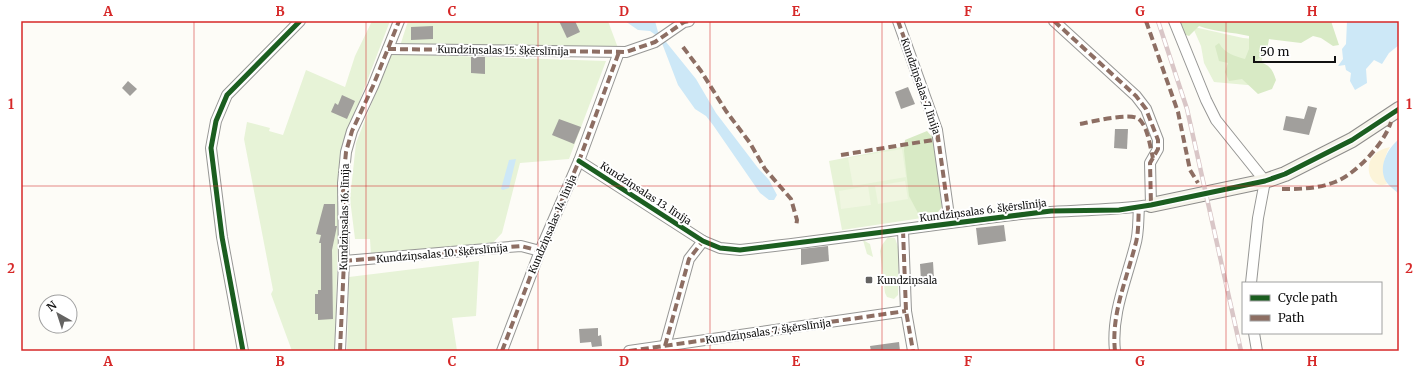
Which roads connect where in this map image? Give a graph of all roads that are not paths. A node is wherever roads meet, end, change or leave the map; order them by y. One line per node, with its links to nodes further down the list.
1 (300, 21): 22 (street)
2 (399, 21): 7 (street, Kundziņsalas 16. līnija)
3 (687, 21): 8 (street, Kundziņsalas 15. šķērslīnija)
4 (898, 21): 13 (street, Kundziņsalas 7. līnija)
5 (1054, 21): 12 (street)
6 (1174, 21): 11 (street)
7 (388, 49): 8 (street, Kundziņsalas 15. šķērslīnija); 17 (street, Kundziņsalas 16. līnija)
8 (619, 52): 10 (street, Kundziņsalas 14. līnija)
9 (1399, 109): 11 (street, Kundziņsalas 6. šķērslīnija)
10 (579, 161): 15 (street, Kundziņsalas 13. līnija); 16 (street, Kundziņsalas 14. līnija)
11 (1265, 181): 12 (street, Kundziņsalas 6. šķērslīnija); 18 (street)
12 (1145, 206): 13 (street, Kundziņsalas 6. šķērslīnija); 27 (street)
13 (950, 223): 14 (street, Kundziņsalas 6. šķērslīnija)
14 (903, 230): 15 (street, Kundziņsalas 6. šķērslīnija); 19 (street)
15 (703, 241): 21 (street)
16 (540, 251): 17 (street, Kundziņsalas 10. šķērslīnija); 24 (street, Kundziņsalas 14. līnija)
17 (344, 262): 23 (street, Kundziņsalas 16. līnija)
18 (1252, 282)
19 (906, 311): 21 (street, Kundziņsalas 7. šķērslīnija); 26 (street)
20 (1254, 334): 28 (street)
21 (665, 346): 25 (street, Kundziņsalas 7. šķērslīnija)
22 (243, 351)
23 (340, 351)
24 (502, 351)
25 (630, 351)
26 (913, 351)
27 (1115, 351)
28 (1257, 351)

